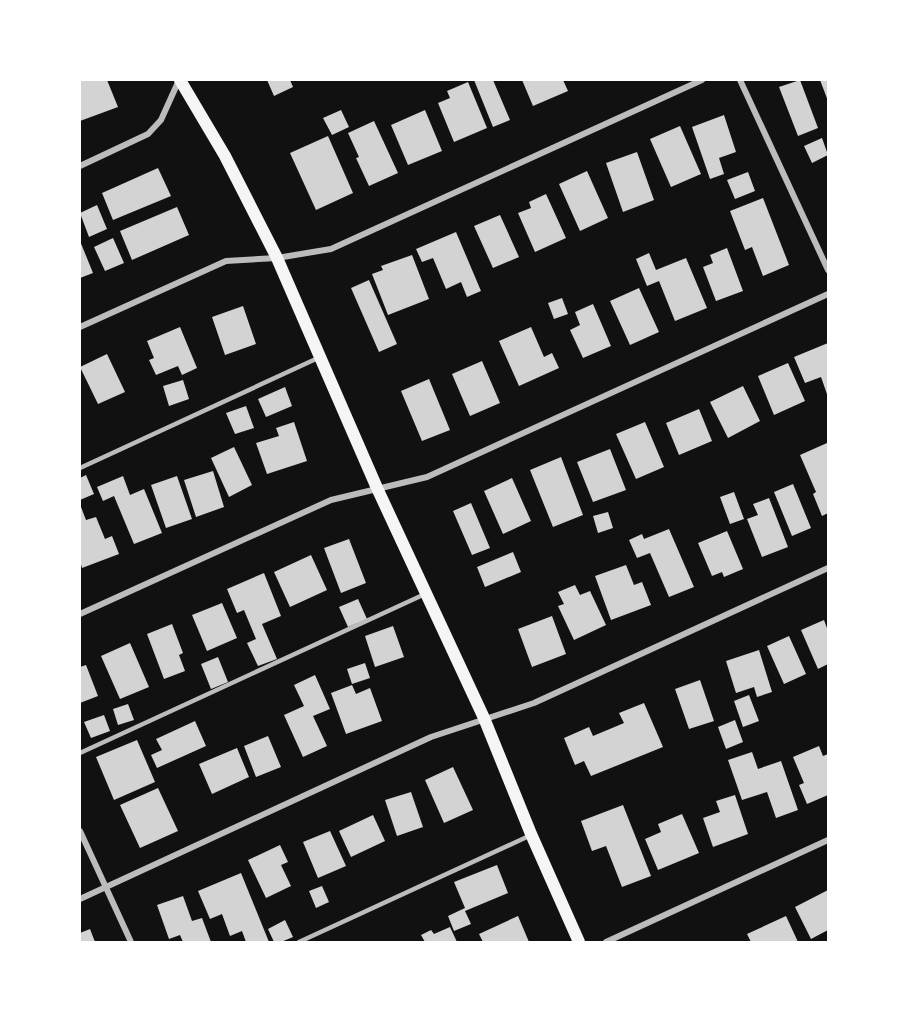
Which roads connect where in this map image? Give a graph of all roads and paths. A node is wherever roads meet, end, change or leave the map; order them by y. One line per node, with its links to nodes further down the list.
1 (180, 80): 4 (street); 5 (main road)
2 (702, 80): 5 (street)
3 (740, 80): 6 (street)
4 (80, 166)
5 (277, 258): 8 (street); 9 (main road)
6 (828, 270)
7 (828, 294): 11 (street)
8 (80, 327)
9 (321, 357): 10 (lane); 11 (main road)
10 (80, 468)
11 (377, 488): 13 (main road); 14 (street)
12 (828, 568): 15 (street)
13 (425, 594): 15 (main road); 16 (lane)
14 (80, 614)
15 (484, 718): 18 (main road); 20 (street)
16 (80, 753)
17 (80, 831): 20 (street)
18 (531, 834): 23 (lane); 24 (main road)
19 (828, 840): 25 (street)
20 (105, 887): 21 (street); 22 (street)
21 (80, 899)
22 (131, 942)
23 (299, 942)
24 (579, 942)
25 (606, 942)

